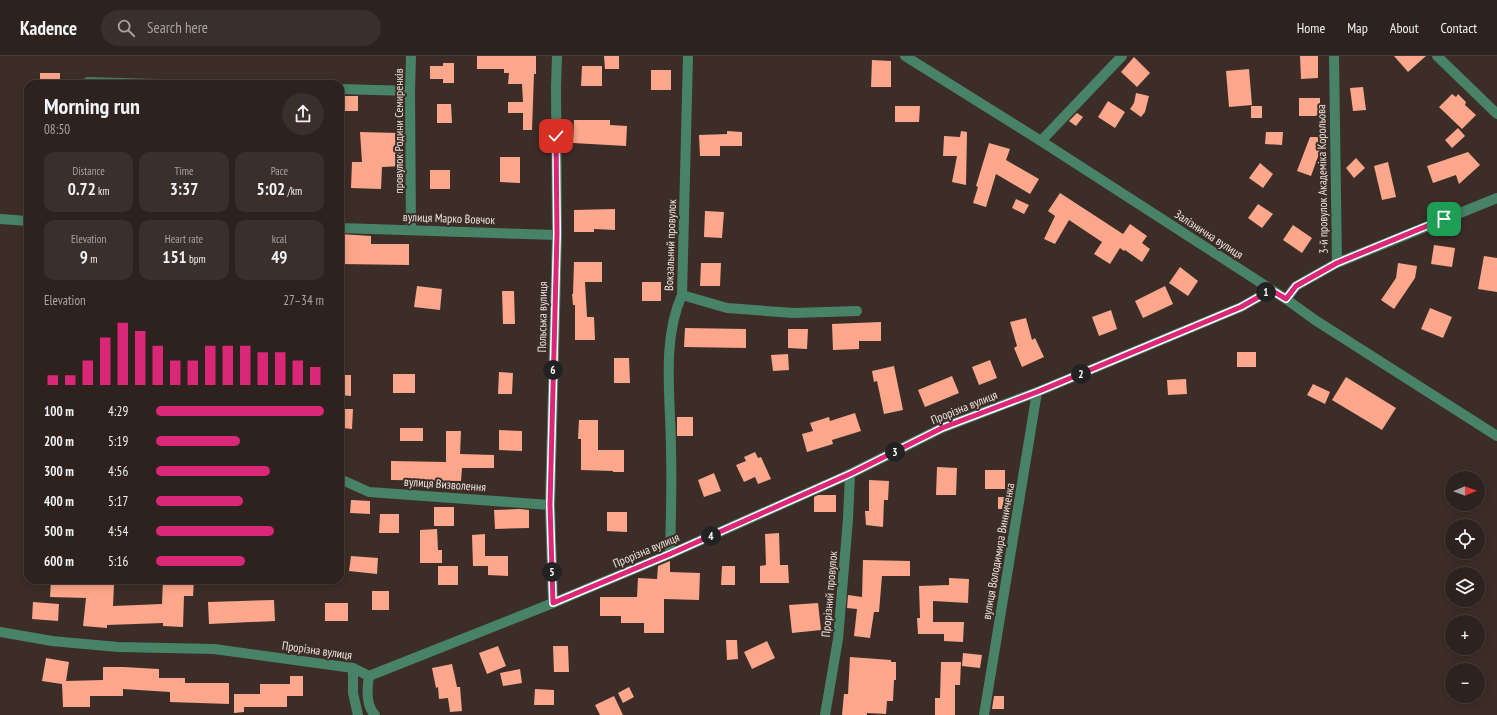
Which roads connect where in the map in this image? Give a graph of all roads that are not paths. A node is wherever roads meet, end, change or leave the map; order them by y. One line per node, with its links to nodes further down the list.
1 (411, 56): 9 (street, провулок Родини Семиренків)
2 (557, 56): 17 (street, Польська вулиця)
3 (688, 56): 20 (street, Вокзальний провулок)
4 (905, 56): 11 (street, Залізнична вулиця)
5 (1122, 56): 11 (street)
6 (1334, 56): 18 (street, 3-й провулок Академіка Корольова)
7 (1437, 56): 10 (street)
8 (344, 89): 9 (street)
9 (410, 91): 16 (street, провулок Родини Семиренків)
10 (1497, 114)
11 (1041, 141): 19 (street, Залізнична вулиця)
12 (1497, 198): 18 (street)
13 (0, 219): 14 (street)
14 (24, 220)
15 (344, 228): 16 (street, вулиця Марко Вовчок)
16 (411, 230): 17 (street, вулиця Марко Вовчок)
17 (557, 234): 27 (street, Польська вулиця)
18 (1337, 263): 21 (street, 3-й провулок Академіка Корольова)
19 (1271, 290): 21 (street, Залізнична вулиця); 23 (street, Прорізна вулиця)
20 (682, 295): 22 (street); 28 (street, Вокзальний провулок)
21 (1286, 299): 24 (street, Залізнична вулиця)
22 (856, 311)
23 (1037, 392): 25 (street, Прорізна вулиця); 36 (street, вулиця Володимира Винниченка)
24 (1497, 436)
25 (850, 474): 28 (street, Прорізна вулиця); 35 (street, Прорізний провулок)
26 (344, 482): 27 (street, вулиця Визволення)
27 (550, 505): 29 (street, Польська вулиця)
28 (670, 554): 29 (street, Прорізна вулиця)
29 (553, 603): 32 (street, Прорізна вулиця)
30 (0, 632): 31 (street, Прорізна вулиця)
31 (353, 668): 32 (street, Прорізна вулиця); 33 (street)
32 (369, 676): 34 (street)
33 (358, 715)
34 (375, 715)
35 (825, 715)
36 (984, 715)

